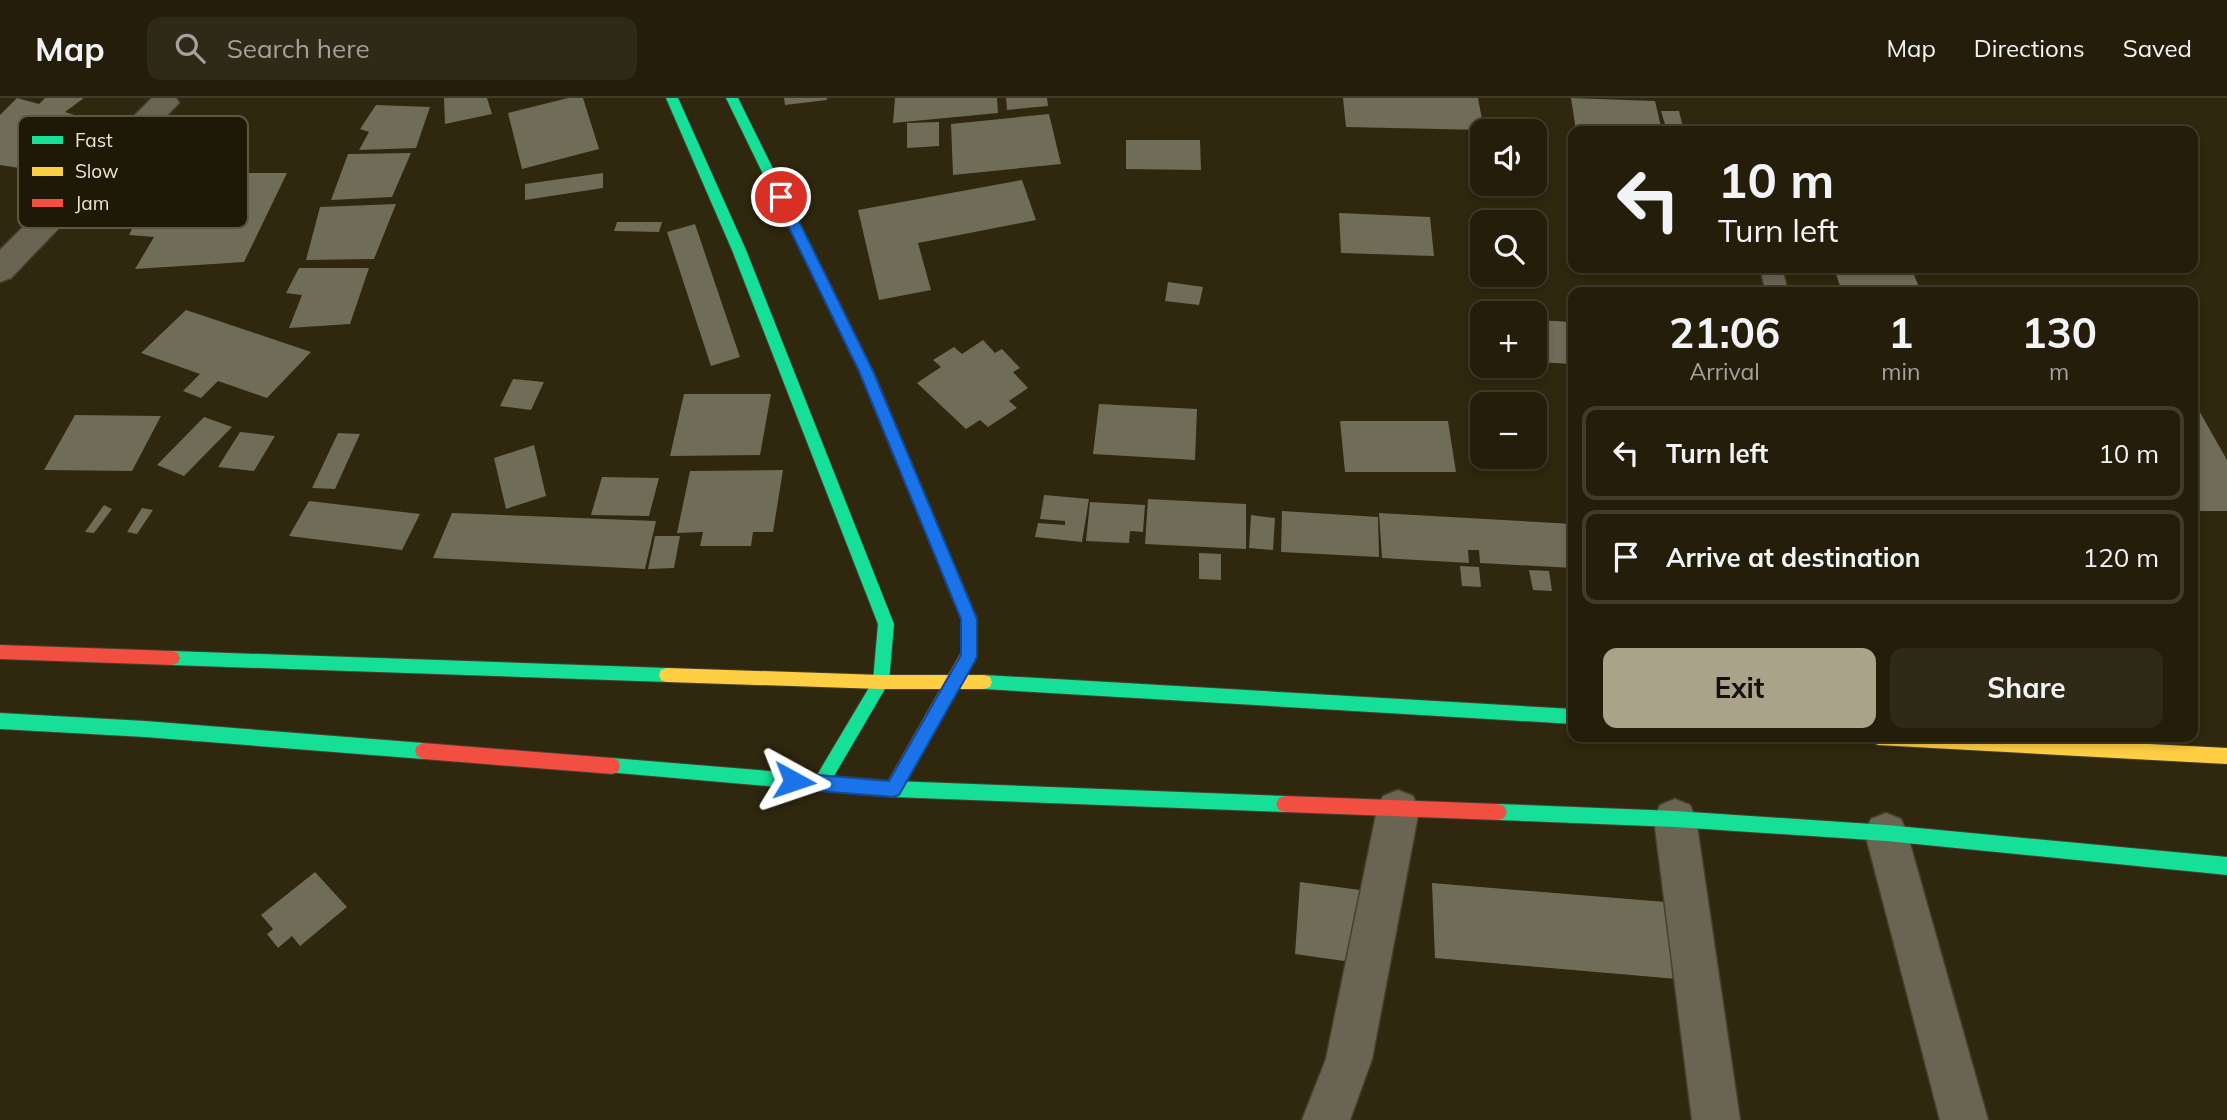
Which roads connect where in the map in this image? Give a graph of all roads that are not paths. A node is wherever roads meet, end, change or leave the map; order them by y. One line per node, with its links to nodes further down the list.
1 (673, 98): 9 (main road)
2 (732, 98): 8 (main road)
3 (164, 103): 4 (street)
4 (151, 116)
5 (38, 228): 6 (street)
6 (3, 263)
7 (0, 652): 9 (main road)
8 (956, 680): 9 (main road); 10 (main road); 15 (main road)
9 (881, 682): 14 (main road)
10 (1568, 717)
11 (0, 721): 14 (main road)
12 (1974, 742): 13 (main road)
13 (2227, 756)
14 (821, 783): 15 (main road)
15 (893, 789): 16 (main road)
16 (1398, 810): 17 (main road); 20 (street)
17 (1675, 819): 18 (main road); 21 (street)
18 (1886, 833): 19 (main road); 22 (street)
19 (2227, 866)
20 (1326, 1120)
21 (1716, 1120)
22 (1964, 1120)

